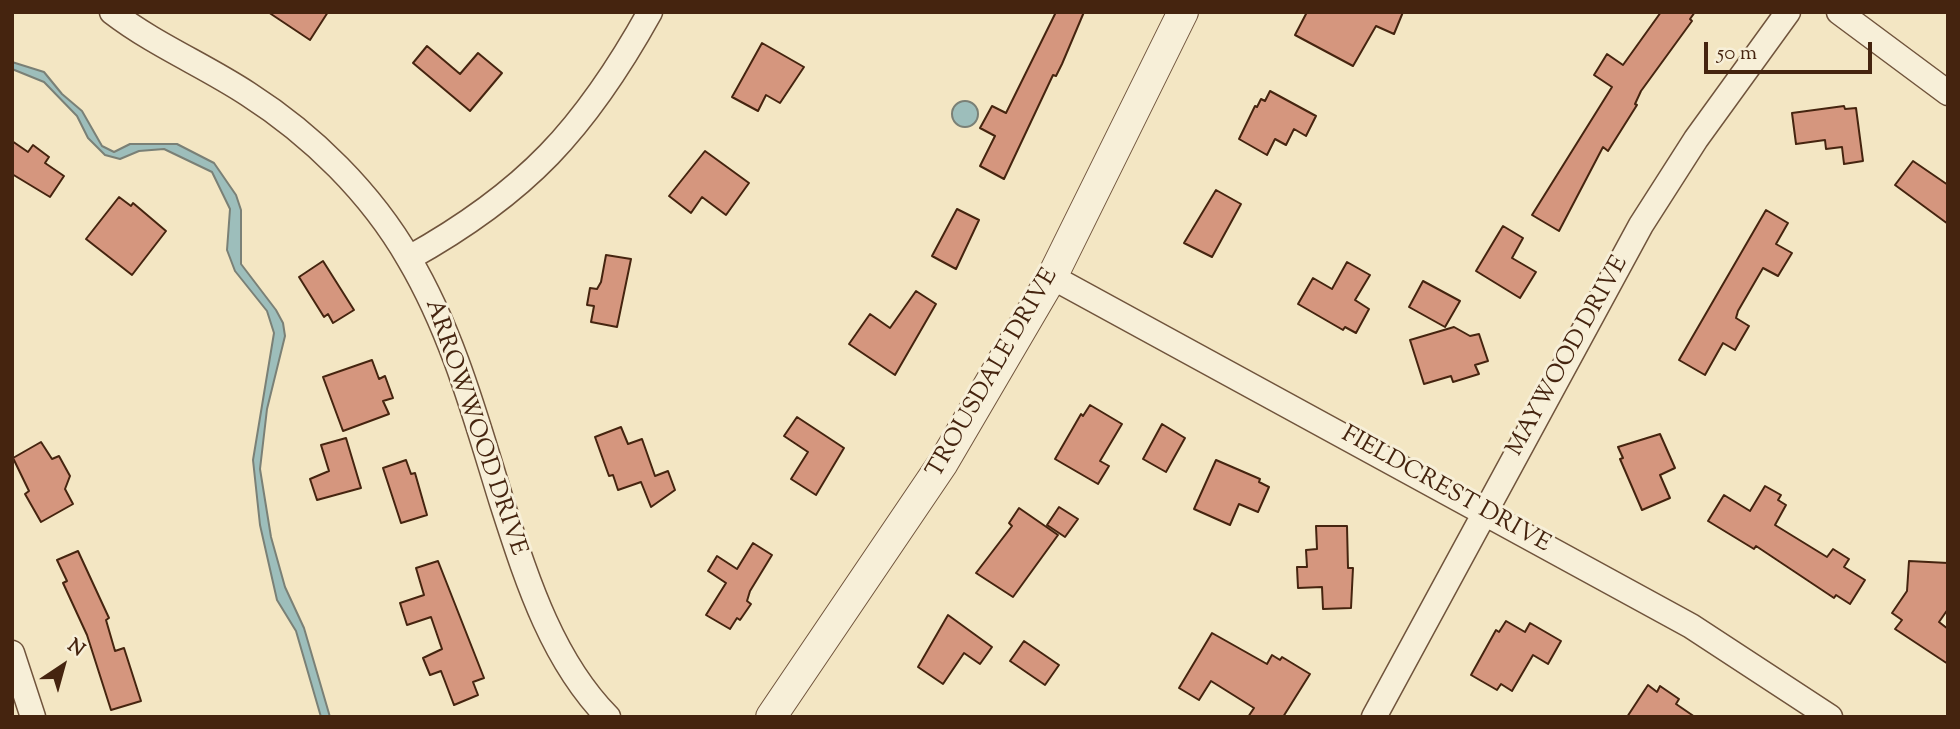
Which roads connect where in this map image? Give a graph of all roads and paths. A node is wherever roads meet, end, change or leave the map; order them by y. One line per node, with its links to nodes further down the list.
1 (113, 12): 7 (street, ARROWWOOD DRIVE)
2 (650, 12): 7 (street)
3 (1183, 12): 8 (street, TROUSDALE DRIVE)
4 (1788, 12): 9 (street, MAYWOOD DRIVE)
5 (1839, 12): 6 (street)
6 (1948, 93)
7 (409, 258): 12 (street, ARROWWOOD DRIVE)
8 (1052, 277): 9 (street, FIELDCREST DRIVE); 13 (street, TROUSDALE DRIVE)
9 (1486, 514): 14 (street, MAYWOOD DRIVE); 15 (street, FIELDCREST DRIVE)
10 (12, 653): 11 (street)
11 (33, 717)
12 (608, 717)
13 (771, 717)
14 (1374, 717)
15 (1830, 717)

